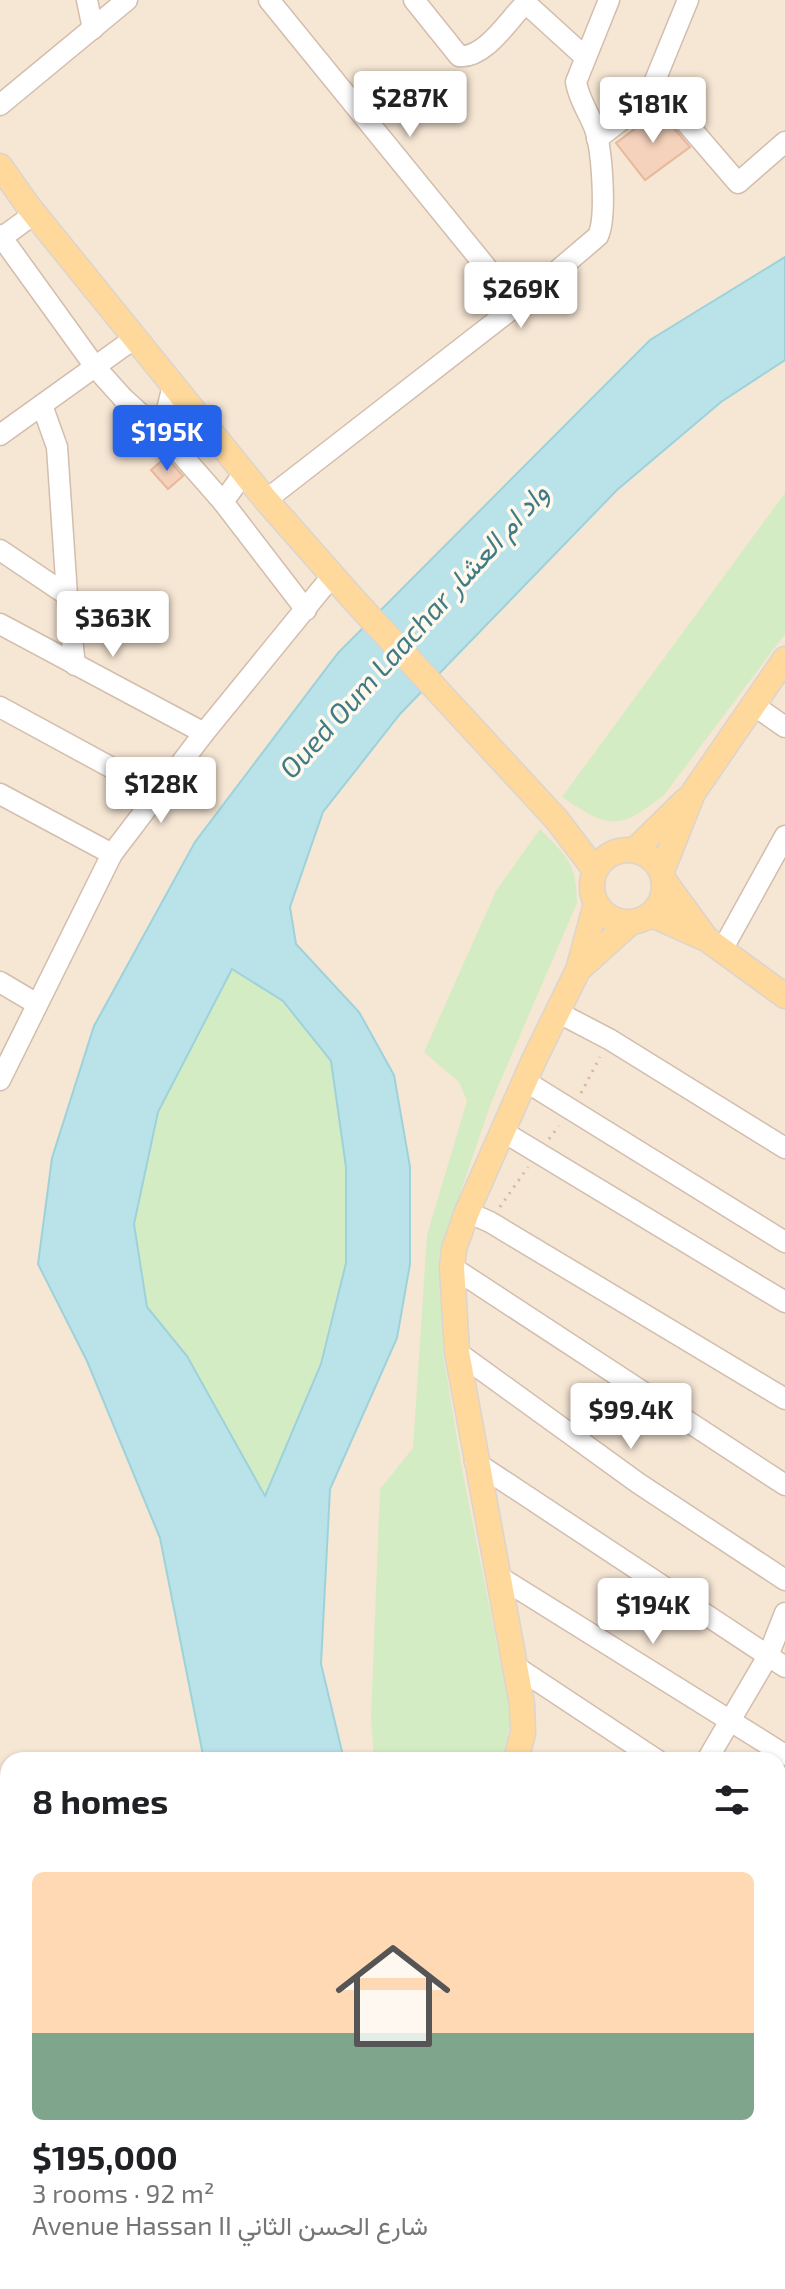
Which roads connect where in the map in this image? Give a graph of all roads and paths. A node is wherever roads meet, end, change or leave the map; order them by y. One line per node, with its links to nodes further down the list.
1 (87, 0): 7 (street)
2 (127, 0): 7 (street)
3 (269, 0): 16 (street)
4 (414, 0): 8 (street)
5 (609, 0): 8 (street)
6 (688, 0): 9 (street)
7 (93, 29): 10 (street)
8 (585, 57): 11 (street)
9 (651, 91): 11 (street); 12 (street)
10 (0, 105)
11 (597, 139): 16 (street)
12 (785, 142)
13 (0, 166): 14 (main road)
14 (34, 214): 15 (street); 17 (main road)
15 (1, 237): 18 (street)
16 (517, 305): 24 (street)
17 (135, 338): 18 (street); 19 (main road)
18 (96, 368): 20 (street); 22 (street)
19 (173, 385): 22 (street); 23 (main road)
20 (42, 405): 21 (street); 28 (street)
21 (0, 435)
22 (166, 437): 25 (street)
23 (244, 473): 24 (main road); 25 (street)
24 (266, 500): 27 (main road)
25 (223, 502): 29 (street)
26 (0, 550): 28 (street)
27 (332, 576): 29 (street); 40 (main road)
28 (67, 595): 32 (street)
29 (306, 610): 36 (street)
30 (0, 624): 32 (street)
31 (785, 659): 33 (main road)
32 (75, 665): 36 (street)
33 (752, 704): 35 (street); 38 (main road)
34 (0, 707): 37 (street)
35 (785, 727)
36 (204, 733): 37 (street)
37 (158, 793): 43 (street)
38 (693, 793): 42 (main road); 45 (main road)
39 (0, 794): 43 (street)
40 (557, 820): 42 (main road); 44 (main road)
41 (785, 836): 48 (street)
42 (627, 850): 44 (main road); 45 (main road)
43 (112, 854): 52 (street)
44 (595, 870): 46 (main road)
45 (663, 876): 47 (main road); 48 (main road)
46 (596, 904): 47 (main road); 49 (main road)
47 (641, 919): 48 (main road); 49 (main road)
48 (715, 945): 51 (main road)
49 (578, 970): 53 (main road)
50 (0, 982): 52 (street)
51 (785, 996)
52 (37, 1004): 55 (street)
53 (557, 1012): 54 (street); 56 (main road)
54 (609, 1039): 57 (path); 59 (street)
55 (0, 1079)
56 (525, 1081): 57 (street); 58 (main road)
57 (572, 1108): 60 (path); 63 (street)
58 (502, 1131): 60 (street); 61 (main road)
59 (785, 1148)
60 (539, 1151): 62 (path); 65 (street)
61 (467, 1212): 62 (street); 64 (main road)
62 (490, 1222): 67 (street)
63 (785, 1242)
64 (452, 1267): 66 (main road); 69 (street)
65 (785, 1302)
66 (457, 1352): 68 (main road); 71 (street)
67 (785, 1399)
68 (475, 1462): 70 (main road); 73 (street)
69 (785, 1485)
70 (498, 1576): 74 (main road); 75 (street)
71 (785, 1580)
72 (785, 1613): 73 (street)
73 (776, 1662): 75 (street)
74 (515, 1666): 76 (main road); 77 (street)
75 (731, 1720): 78 (street); 79 (street)
76 (518, 1752)
77 (645, 1752)
78 (712, 1752)
79 (780, 1752)

